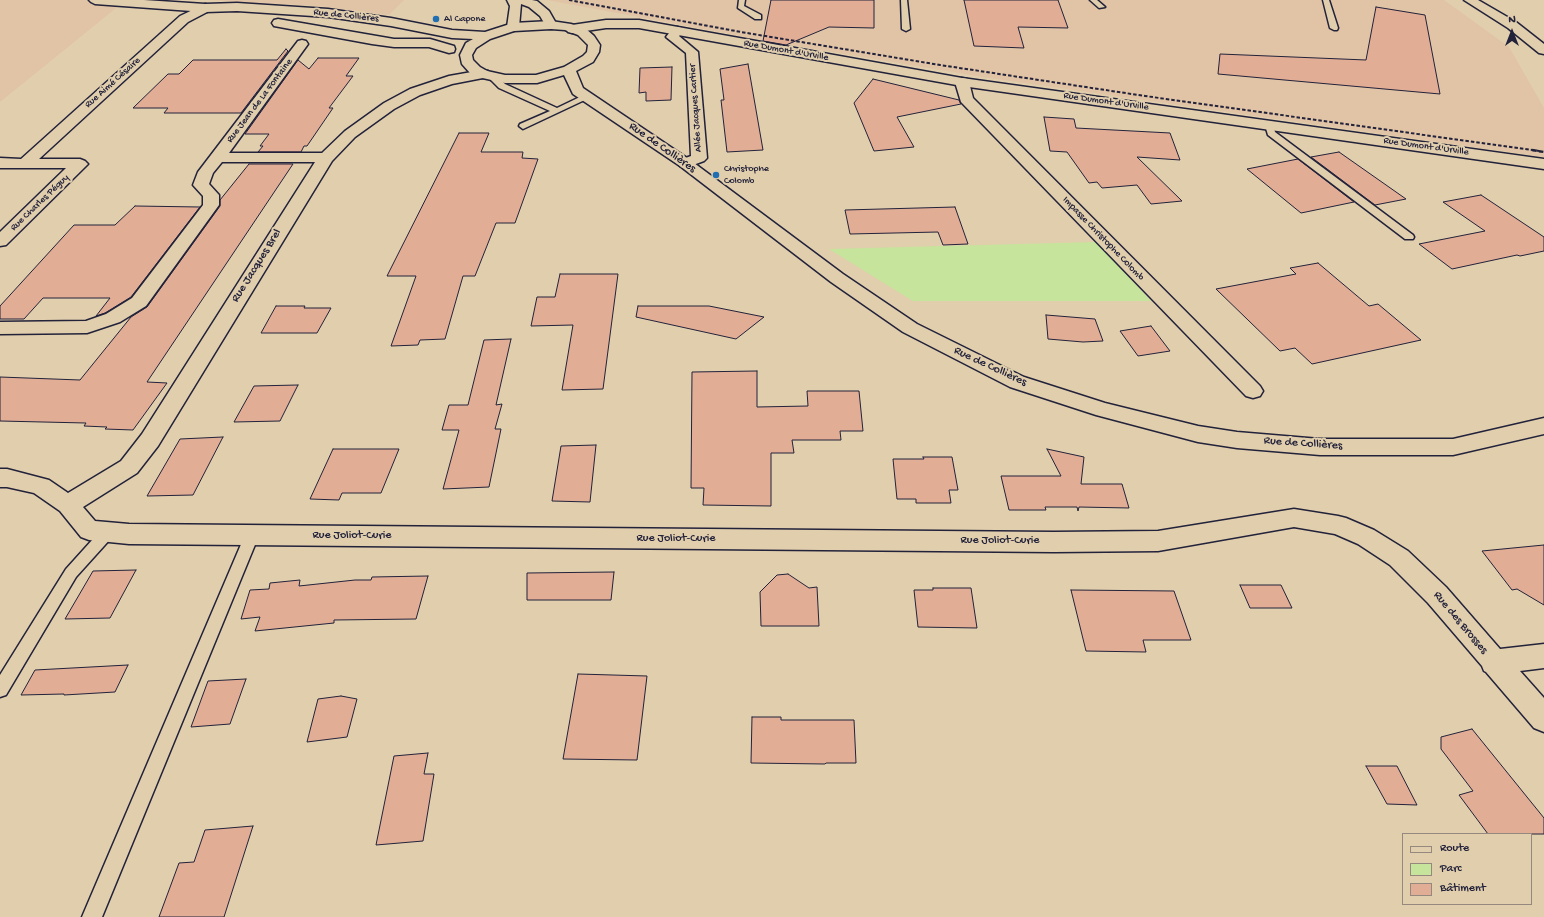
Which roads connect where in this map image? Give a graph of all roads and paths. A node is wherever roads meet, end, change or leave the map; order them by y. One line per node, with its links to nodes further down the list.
1 (95, 0): 11 (street, Rue de Collières)
2 (513, 0): 15 (street)
3 (518, 0): 14 (street)
4 (742, 0): 12 (lane)
5 (904, 0): 18 (lane)
6 (1093, 0): 10 (lane)
7 (1326, 0): 16 (lane)
8 (1470, 0): 23 (street)
9 (1488, 0): 13 (street)
10 (1101, 7)
11 (205, 8): 20 (street, Rue de Collières); 24 (street, Rue de Collières); 35 (street, Rue Aimé Césaire)
12 (758, 17)
13 (1530, 23)
14 (551, 25): 15 (street); 17 (street)
15 (513, 27): 20 (street)
16 (1334, 28)
17 (572, 29): 19 (street, Rue Dumont d'Urville); 21 (street)
18 (906, 29)
19 (673, 31): 21 (street, Rue Dumont d'Urville); 27 (street, Rue Dumont d'Urville); 36 (street, Allée Jacques Cartier)
20 (486, 36): 24 (street)
21 (592, 41): 25 (street, Rue Jacques Brel)
22 (302, 44): 32 (street, Rue Jean de La Fontaine)
23 (1544, 50)
24 (466, 55): 26 (street)
25 (569, 70): 26 (street, Rue Jacques Brel); 28 (street, Rue de Collières)
26 (488, 76): 29 (lane); 33 (street, Rue Jacques Brel)
27 (962, 82): 30 (street, Rue Dumont d'Urville); 41 (street, Impasse Christophe Colomb)
28 (587, 97): 29 (lane); 36 (street, Rue de Collières)
29 (555, 110): 31 (lane)
30 (1269, 125): 37 (street, Rue Dumont d'Urville); 38 (lane)
31 (523, 126)
32 (218, 157): 33 (street, Rue Jean de La Fontaine); 40 (street, Rue Jean de La Fontaine)
33 (326, 158): 44 (street, Rue Jacques Brel)
34 (0, 163): 35 (street)
35 (25, 163): 39 (street, Rue Charles Péguy)
36 (685, 164): 42 (street, Rue de Collières)
37 (1544, 164)
38 (1409, 237)
39 (0, 242)
40 (0, 328)
41 (1253, 391)
42 (1544, 426)
43 (0, 478): 44 (street, Rue Joliot-Curie)
44 (68, 505): 45 (street, Rue Joliot-Curie)
45 (108, 532): 46 (street, Rue Joliot-Curie); 50 (lane)
46 (252, 535): 47 (street, Rue Joliot-Curie); 52 (lane)
47 (1366, 537): 49 (street, Rue des Brosses)
48 (1544, 656): 49 (street)
49 (1493, 662): 51 (street, Rue des Brosses)
50 (0, 690)
51 (1544, 719)
52 (92, 917)

